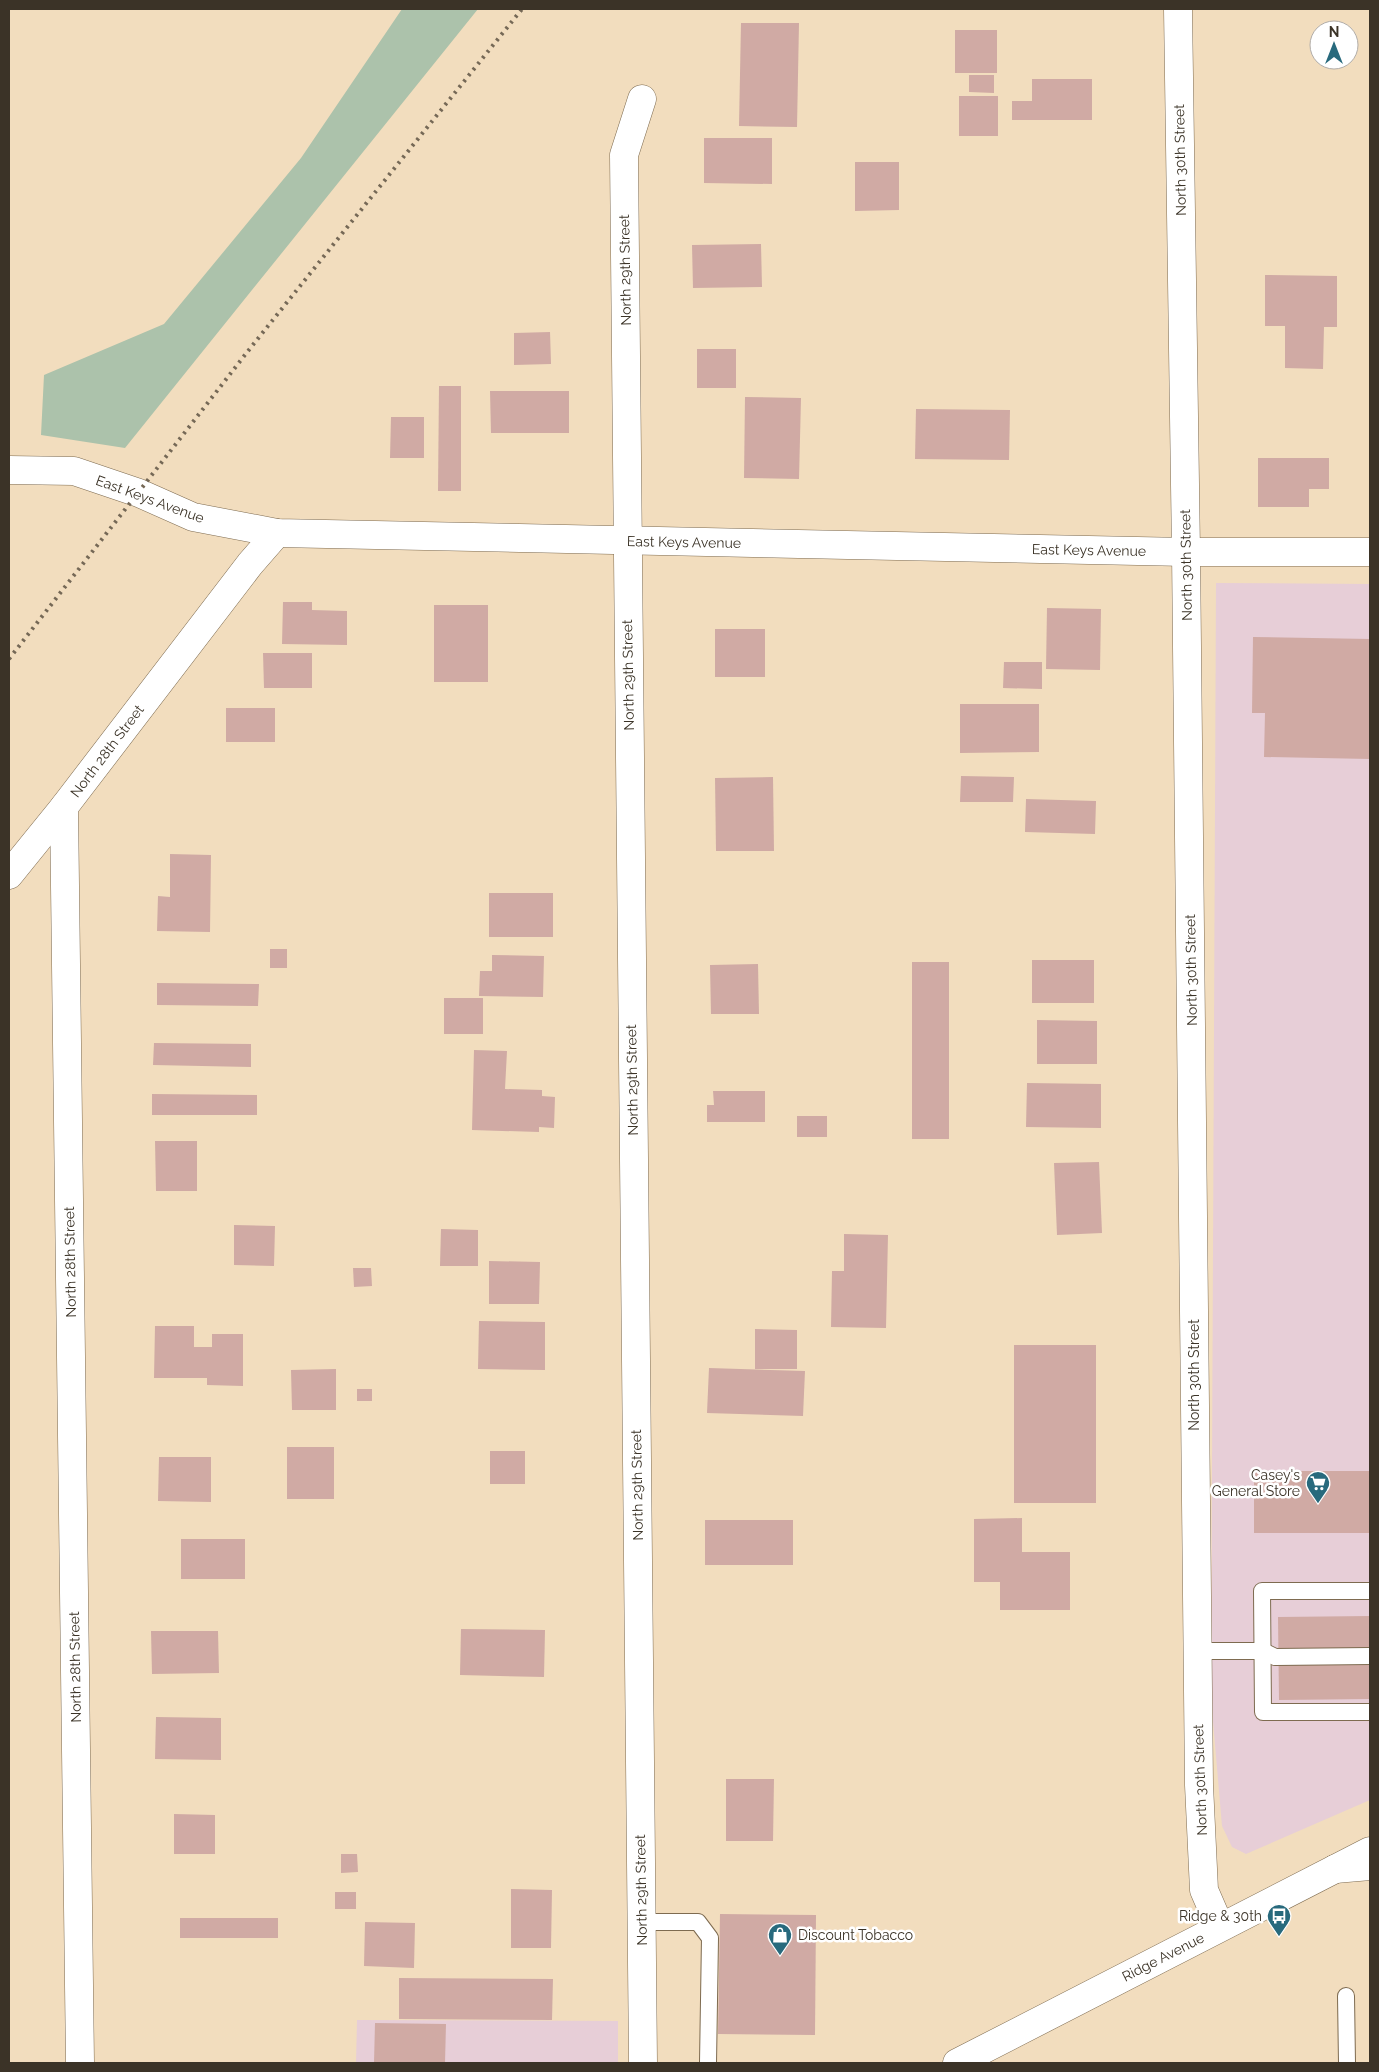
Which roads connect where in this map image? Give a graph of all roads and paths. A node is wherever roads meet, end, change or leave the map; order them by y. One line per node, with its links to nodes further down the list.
1 (1178, 9): 6 (street, North 30th Street)
2 (642, 99): 5 (street, North 29th Street)
3 (9, 470): 4 (street, East Keys Avenue)
4 (278, 533): 5 (street, East Keys Avenue); 8 (street, North 28th Street)
5 (627, 541): 6 (street, East Keys Avenue); 18 (street, North 29th Street)
6 (1186, 552): 7 (street, East Keys Avenue); 11 (street, North 30th Street)
7 (1370, 552)
8 (64, 807): 9 (street); 21 (street, North 28th Street)
9 (9, 875)
10 (1370, 1591): 12 (lane)
11 (1198, 1650): 12 (lane); 19 (street, North 30th Street)
12 (1263, 1650): 13 (lane); 14 (lane)
13 (1370, 1656)
14 (1370, 1712)
15 (1370, 1851): 17 (street, Ridge Avenue)
16 (1370, 1866): 17 (street)
17 (1335, 1869): 19 (street, Ridge Avenue)
18 (642, 1922): 22 (street, North 29th Street); 23 (lane)
19 (1220, 1927): 24 (street, Ridge Avenue)
20 (1346, 1996): 25 (lane)
21 (80, 2063)
22 (643, 2063)
23 (708, 2063)
24 (957, 2063)
25 (1347, 2063)

